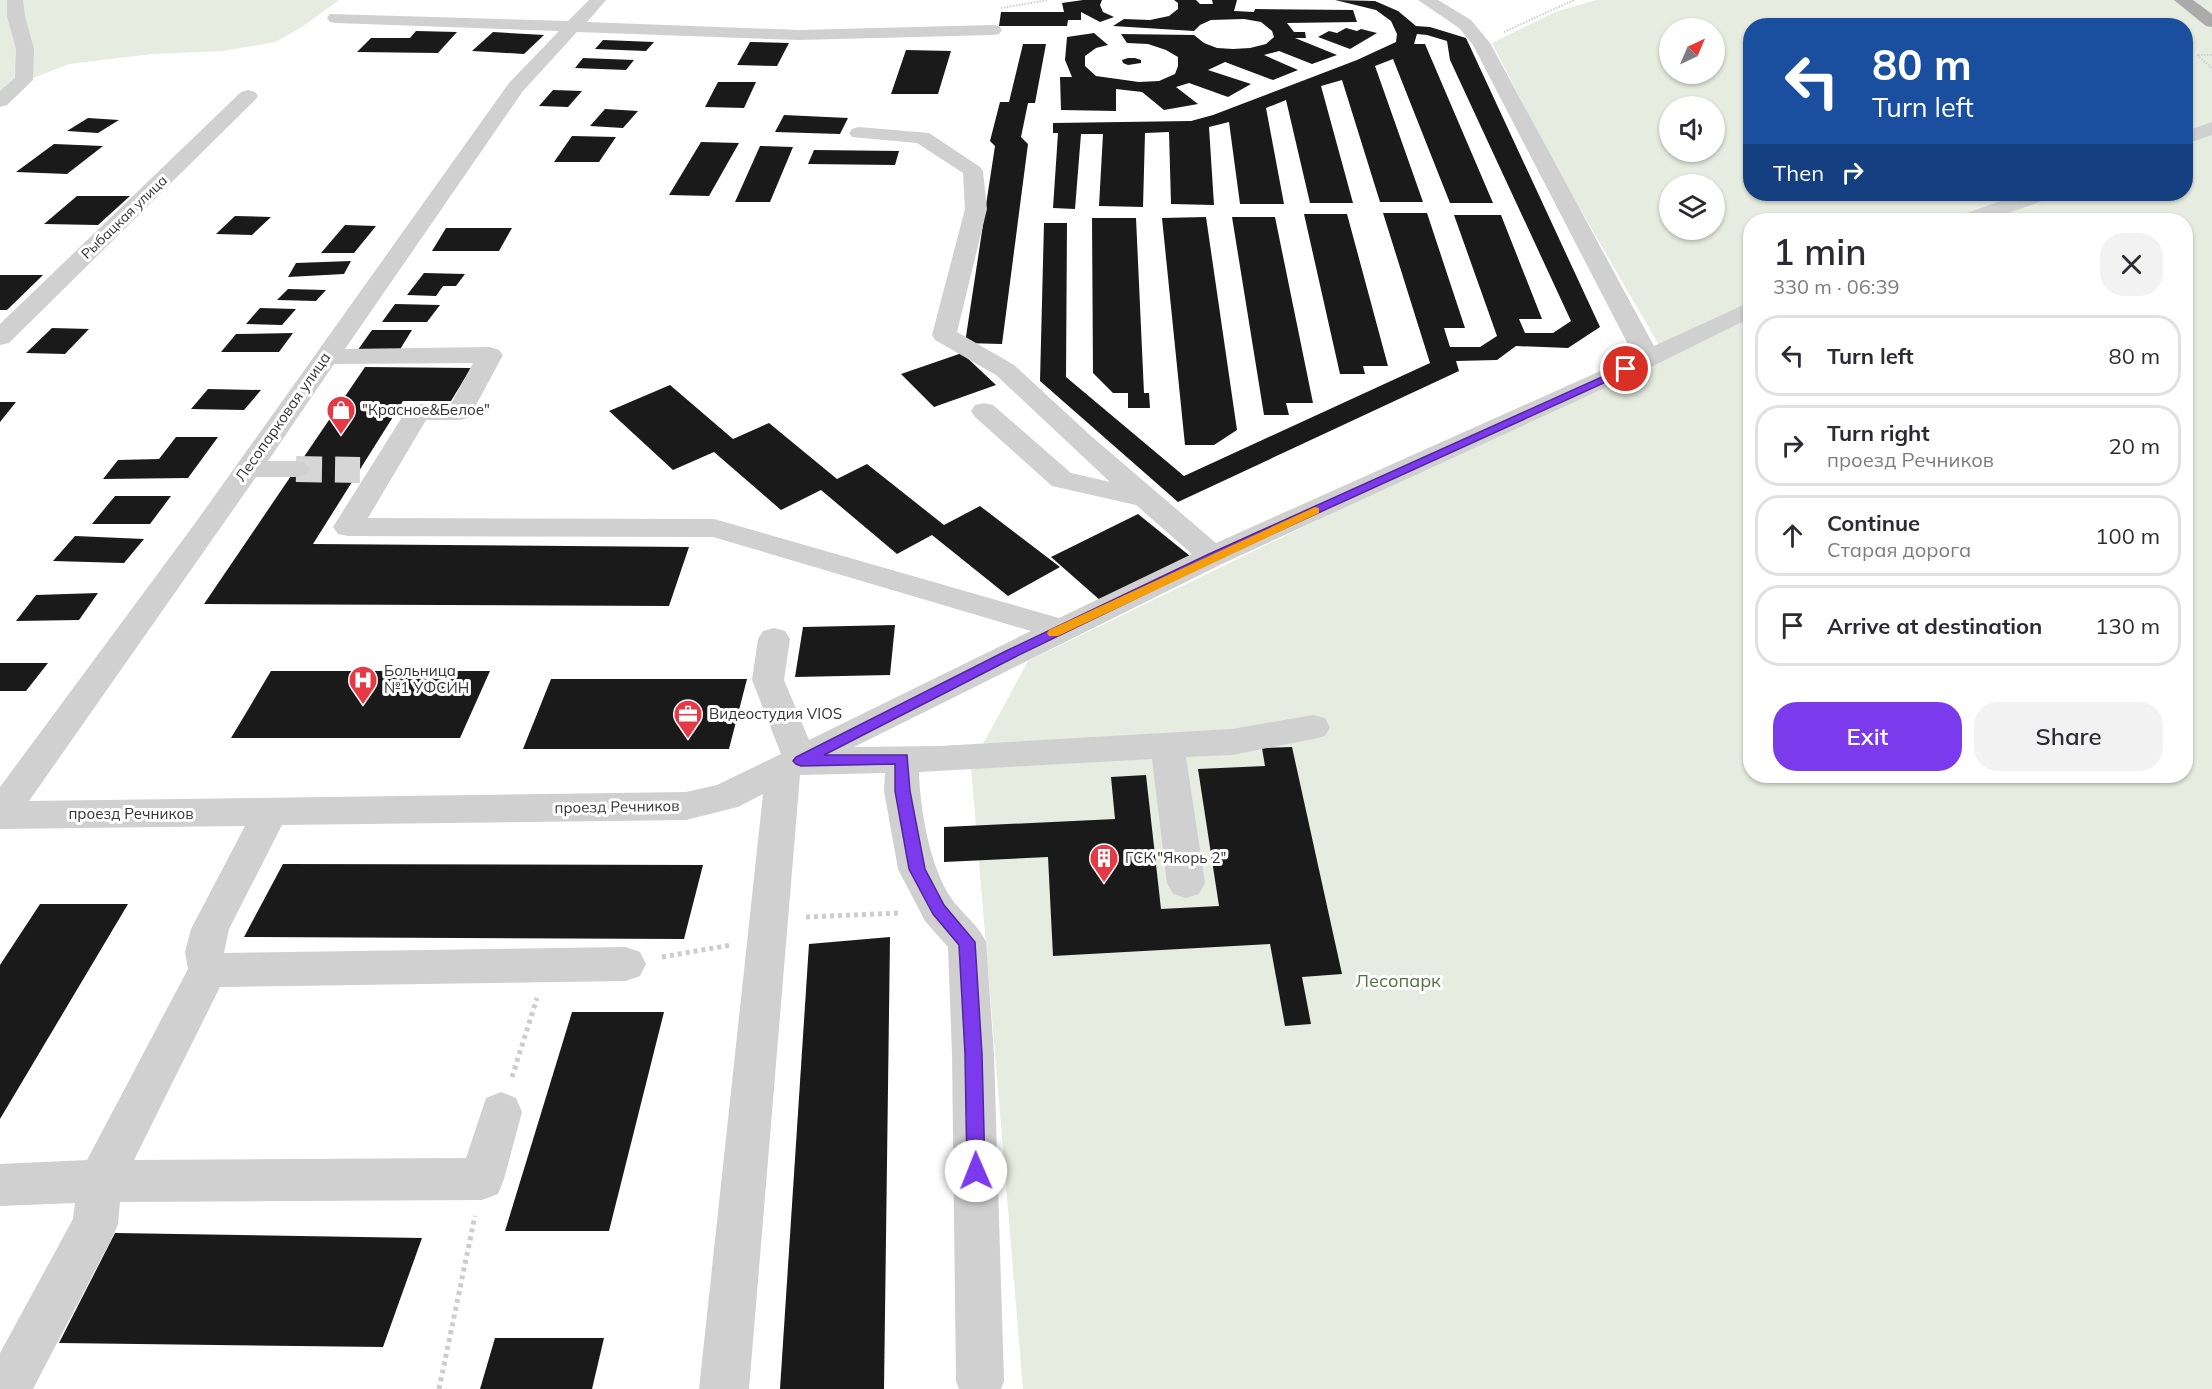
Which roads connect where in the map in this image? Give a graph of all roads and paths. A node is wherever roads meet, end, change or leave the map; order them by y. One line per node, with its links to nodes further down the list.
1 (15, 0): 15 (street)
2 (598, 0): 9 (street, Лесопарковая улица)
3 (1048, 0): 10 (path)
4 (1426, 0): 11 (street)
5 (1574, 0): 11 (path)
6 (2182, 0): 8 (main road)
7 (336, 18): 9 (street)
8 (2212, 22)
9 (572, 25): 10 (street); 23 (street, Лесопарковая улица)
10 (990, 30)
11 (1481, 43): 24 (street)
12 (2212, 55): 13 (path)
13 (2212, 68)
14 (248, 96): 22 (street, Рыбацкая улица)
15 (0, 101)
16 (2212, 128): 18 (street)
17 (859, 133): 28 (street)
18 (2193, 135)
19 (2021, 201): 20 (street)
20 (1988, 213)
21 (1743, 312): 24 (street, проезд Речников)
22 (0, 338)
23 (325, 357): 26 (street, Лесопарковая улица); 30 (street)
24 (1648, 359): 29 (street, проезд Речников)
25 (984, 411): 28 (street)
26 (247, 469): 27 (street); 37 (street, Лесопарковая улица)
27 (296, 469)
28 (1146, 498): 29 (street)
29 (1213, 556): 30 (street, проезд Речников)
30 (1061, 629): 35 (street, проезд Речников)
31 (774, 639): 35 (street)
32 (1313, 726): 33 (street)
33 (1167, 745): 34 (street); 38 (street)
34 (902, 759): 35 (street); 50 (street)
35 (792, 765): 36 (street, проезд Речников); 53 (street)
36 (270, 813): 37 (street, проезд Речников); 44 (street)
37 (0, 815)
38 (1186, 883)
39 (895, 914): 40 (path)
40 (819, 917)
41 (723, 945): 42 (path)
42 (673, 955)
43 (626, 963): 44 (street)
44 (208, 970): 48 (street)
45 (540, 990): 46 (path)
46 (501, 1112): 47 (street)
47 (482, 1179): 48 (street); 52 (path)
48 (100, 1181): 49 (street); 51 (street)
49 (0, 1185)
50 (980, 1381)
51 (8, 1389)
52 (439, 1389)
53 (724, 1389)

